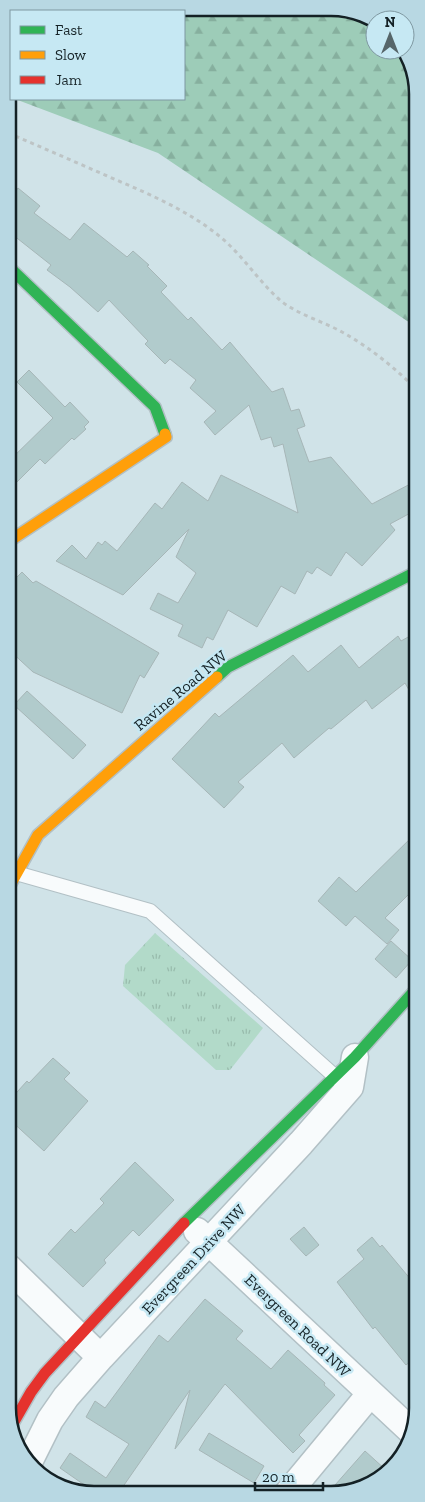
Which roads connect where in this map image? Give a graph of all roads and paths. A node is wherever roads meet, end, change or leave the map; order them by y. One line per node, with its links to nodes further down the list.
1 (16, 136): 3 (path)
2 (16, 274): 4 (street)
3 (409, 383)
4 (16, 537)
5 (409, 576): 6 (street, Ravine Road NW)
6 (16, 873): 9 (lane)
7 (409, 997): 8 (street)
8 (355, 1057): 9 (street)
9 (343, 1082): 10 (street, Evergreen Drive NW); 11 (street, Evergreen Drive NW)
10 (186, 1221): 11 (street, Evergreen Road NW); 13 (street, Evergreen Drive NW)
11 (210, 1241): 14 (street, Evergreen Drive NW); 15 (street, Evergreen Road NW)
12 (16, 1275): 13 (street)
13 (78, 1336): 14 (street); 16 (street, Evergreen Drive NW)
14 (101, 1357): 18 (street, Evergreen Drive NW)
15 (370, 1394): 17 (street, Evergreen Road NW); 19 (street)
16 (17, 1416)
17 (406, 1427)
18 (32, 1455)
19 (294, 1486)

